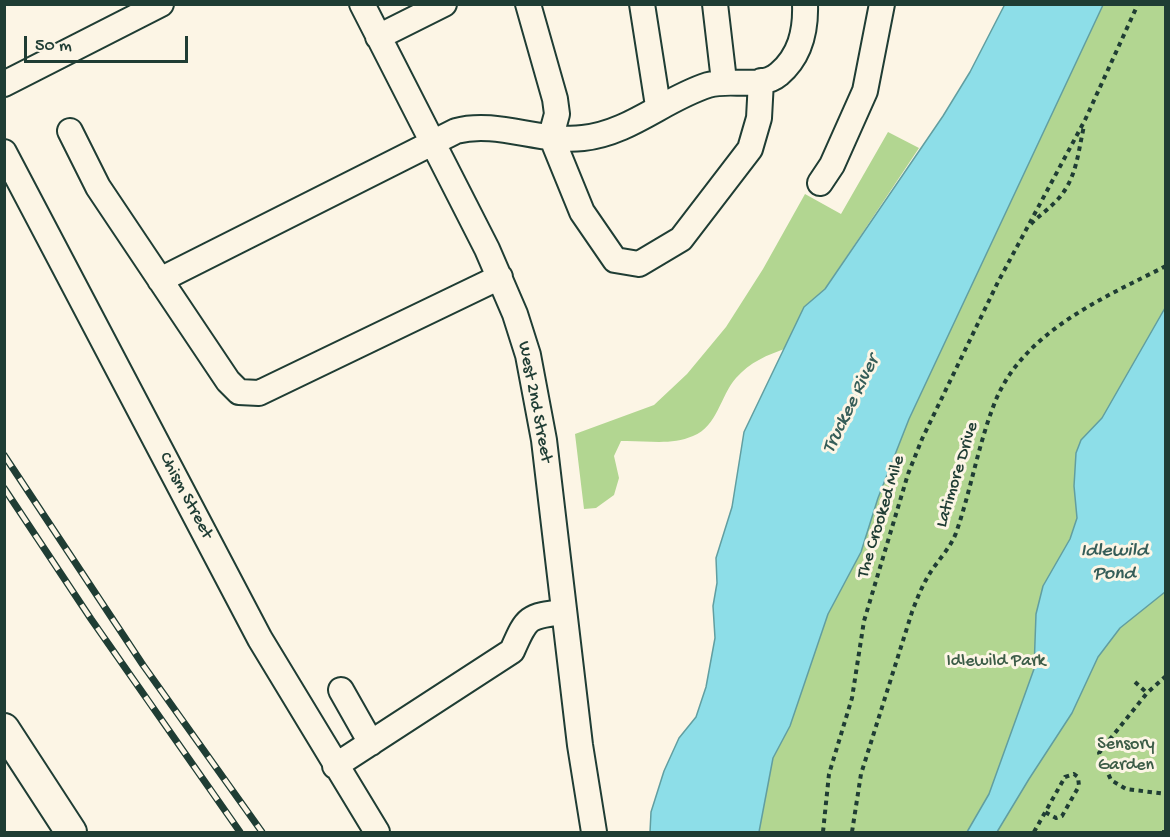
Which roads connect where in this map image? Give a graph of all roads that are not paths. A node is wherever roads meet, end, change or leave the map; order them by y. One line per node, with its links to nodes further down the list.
1 (362, 4): 9 (street, West 2nd Street)
2 (444, 4): 9 (street)
3 (528, 4): 15 (street)
4 (642, 4): 13 (street)
5 (715, 4): 10 (street)
6 (805, 4): 11 (street)
7 (882, 4): 18 (street)
8 (147, 8): 12 (street)
9 (378, 36): 16 (street, West 2nd Street)
10 (724, 81): 11 (street); 13 (street)
11 (761, 81): 15 (street)
12 (4, 84)
13 (658, 106): 15 (street)
14 (70, 131): 20 (street)
15 (551, 136): 16 (street)
16 (431, 142): 19 (street, West 2nd Street); 20 (street)
17 (4, 152): 25 (street, Chism Street)
18 (820, 183)
19 (500, 278): 20 (street); 21 (street, West 2nd Street)
20 (160, 280)
21 (564, 612): 24 (street); 28 (street, West 2nd Street)
22 (341, 690): 24 (street)
23 (4, 729): 26 (main road)
24 (371, 743): 25 (street)
25 (335, 766): 27 (street, Chism Street)
26 (71, 832)
27 (377, 832)
28 (594, 832)

